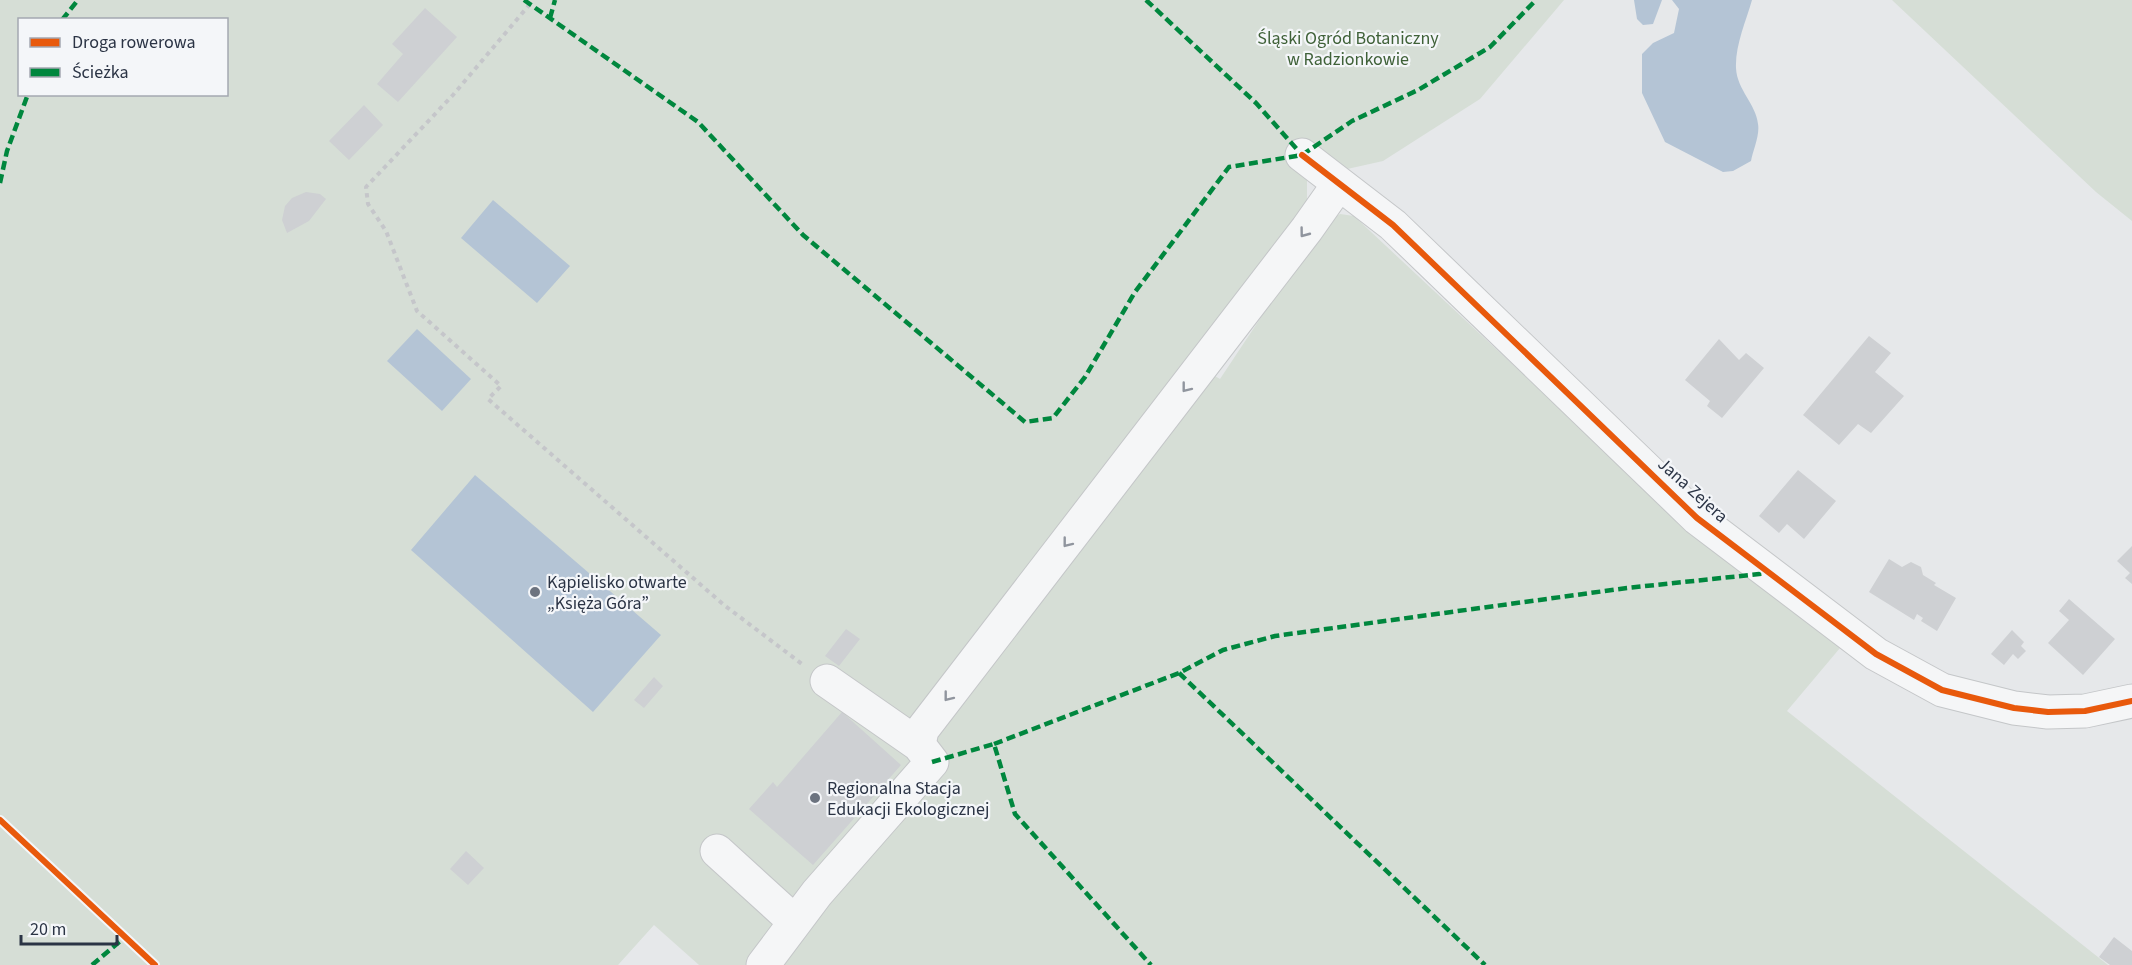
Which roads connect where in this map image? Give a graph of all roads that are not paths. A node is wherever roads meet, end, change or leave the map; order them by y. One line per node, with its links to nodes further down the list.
1 (1302, 155): 2 (street, Jana Zejera)
2 (1338, 185): 4 (street, Jana Zejera); 5 (street, one-way to 5)
3 (827, 681): 5 (street)
4 (2132, 700)
5 (921, 738): 7 (street)
6 (717, 851): 7 (street)
7 (795, 922): 8 (street)
8 (763, 965)

